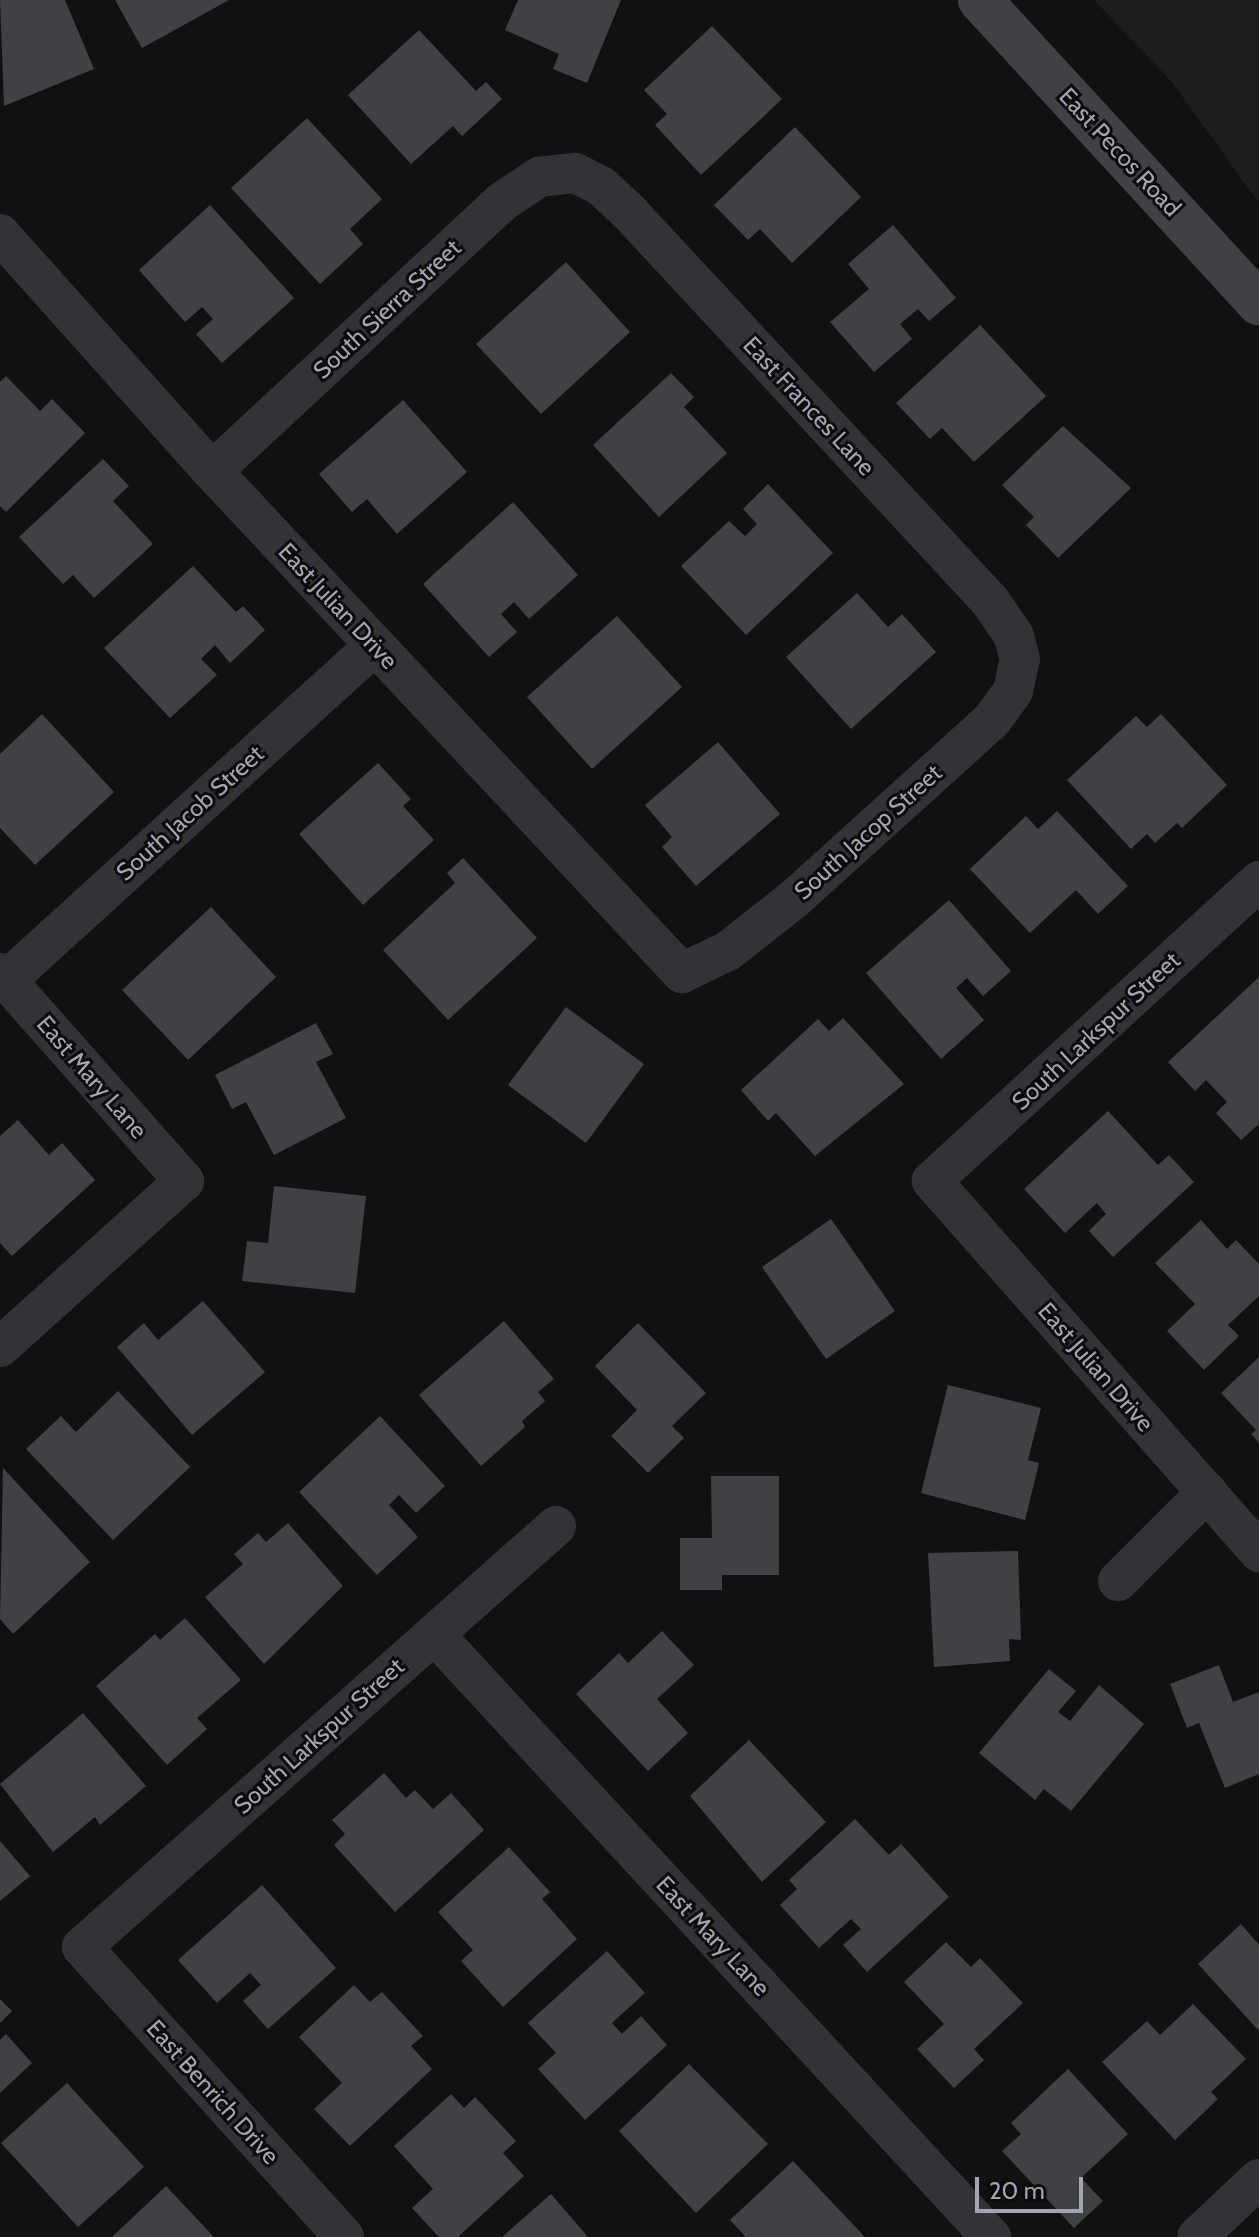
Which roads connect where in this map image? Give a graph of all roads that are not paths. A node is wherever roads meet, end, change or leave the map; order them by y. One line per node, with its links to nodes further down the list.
1 (980, 0): 4 (main road, East Pecos Road)
2 (575, 173): 5 (street, South Sierra Street); 7 (street, East Frances Lane)
3 (0, 234): 5 (street, East Julian Drive)
4 (1259, 303)
5 (212, 471): 6 (street, East Julian Drive)
6 (374, 646): 9 (street, East Julian Drive); 10 (street, South Jacob Street)
7 (1020, 659): 9 (street, South Jacop Street)
8 (1259, 881): 11 (street, South Larkspur Street)
9 (682, 973)
10 (3, 976): 12 (street, East Mary Lane)
11 (932, 1181): 13 (street, East Julian Drive)
12 (0, 1347)
13 (1207, 1492): 15 (street, East Julian Drive); 16 (street)
14 (556, 1526): 17 (street, South Larkspur Street)
15 (1259, 1552)
16 (1118, 1581)
17 (434, 1634): 18 (street, South Larkspur Street); 21 (street, East Mary Lane)
18 (82, 1947): 20 (street, East Benrich Drive)
19 (1259, 2179): 22 (street)
20 (344, 2237)
21 (991, 2237)
22 (1197, 2237)

